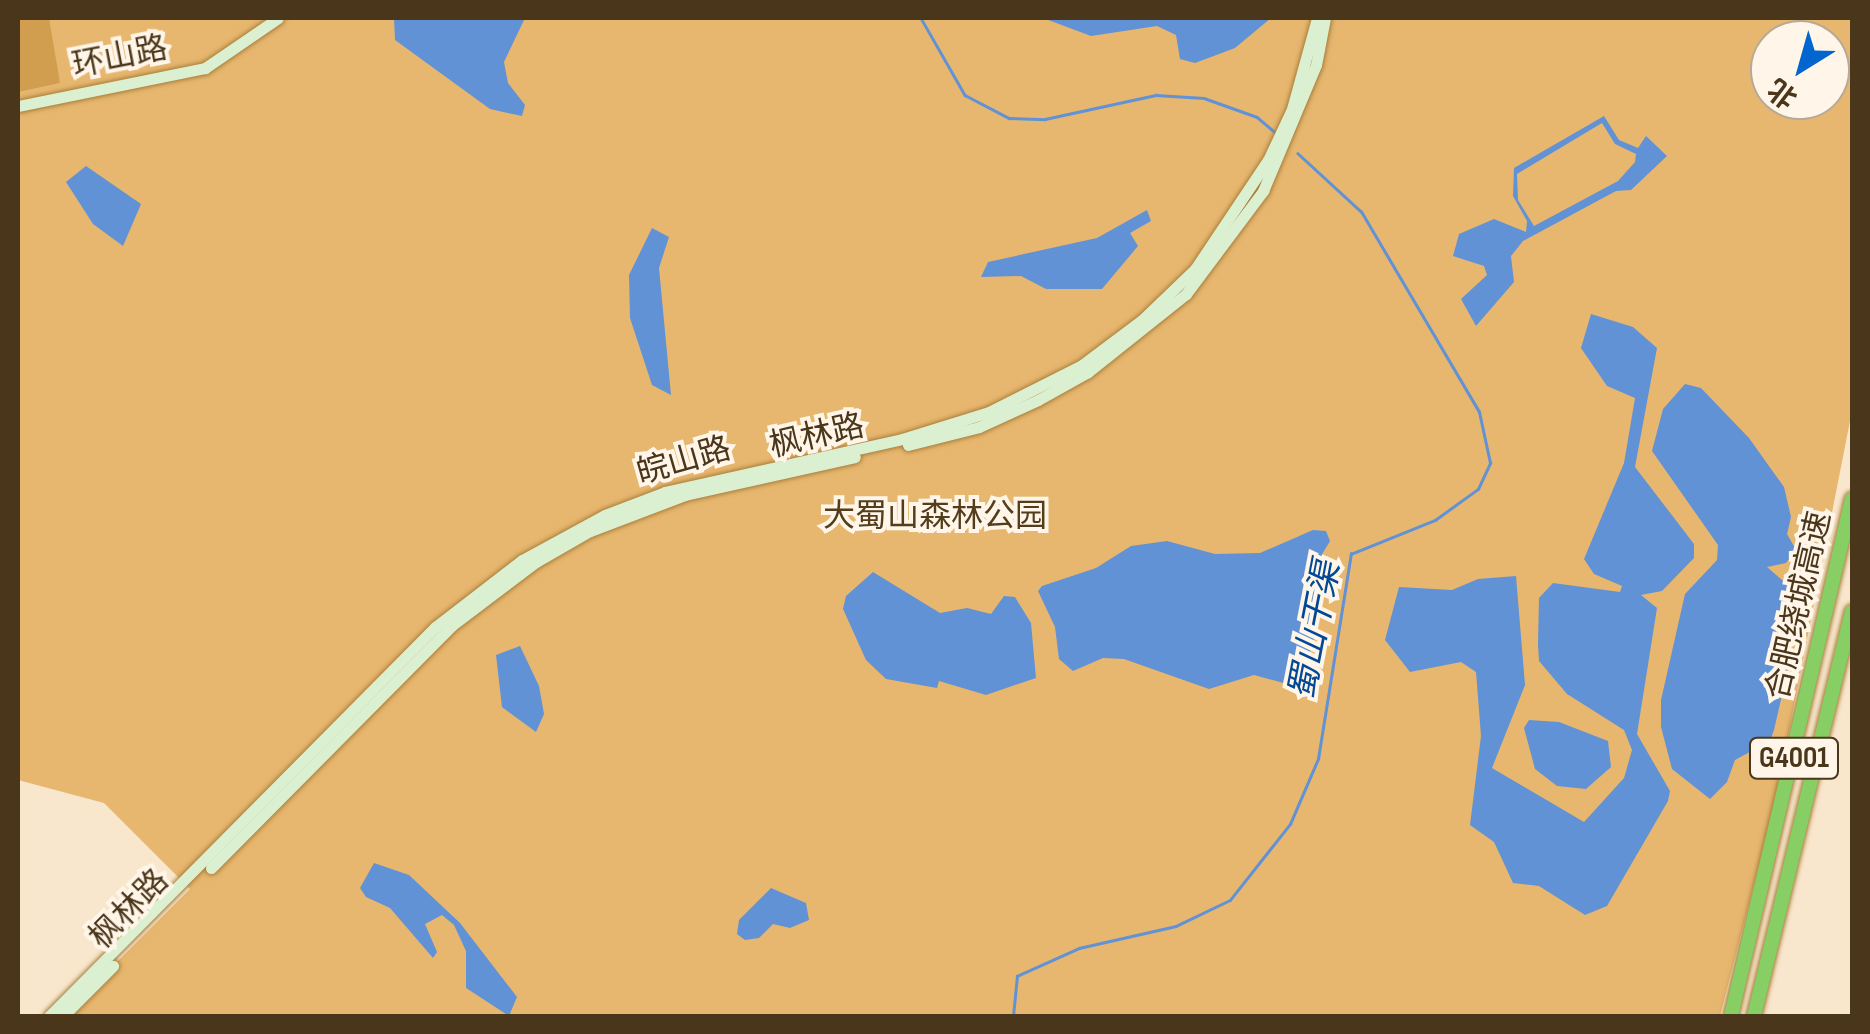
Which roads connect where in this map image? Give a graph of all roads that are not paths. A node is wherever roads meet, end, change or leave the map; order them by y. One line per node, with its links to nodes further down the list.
1 (278, 18): 4 (main road, 环山路)
2 (1316, 18): 7 (main road, 皖山路)
3 (1325, 18): 8 (main road, 枫林路)
4 (18, 106)
5 (1852, 499): 9 (highway, 合肥绕城高速 / G4001)
6 (1852, 612): 10 (highway, 合肥绕城高速 / G4001)
7 (49, 1016)
8 (63, 1016)
9 (1731, 1016)
10 (1754, 1016)

